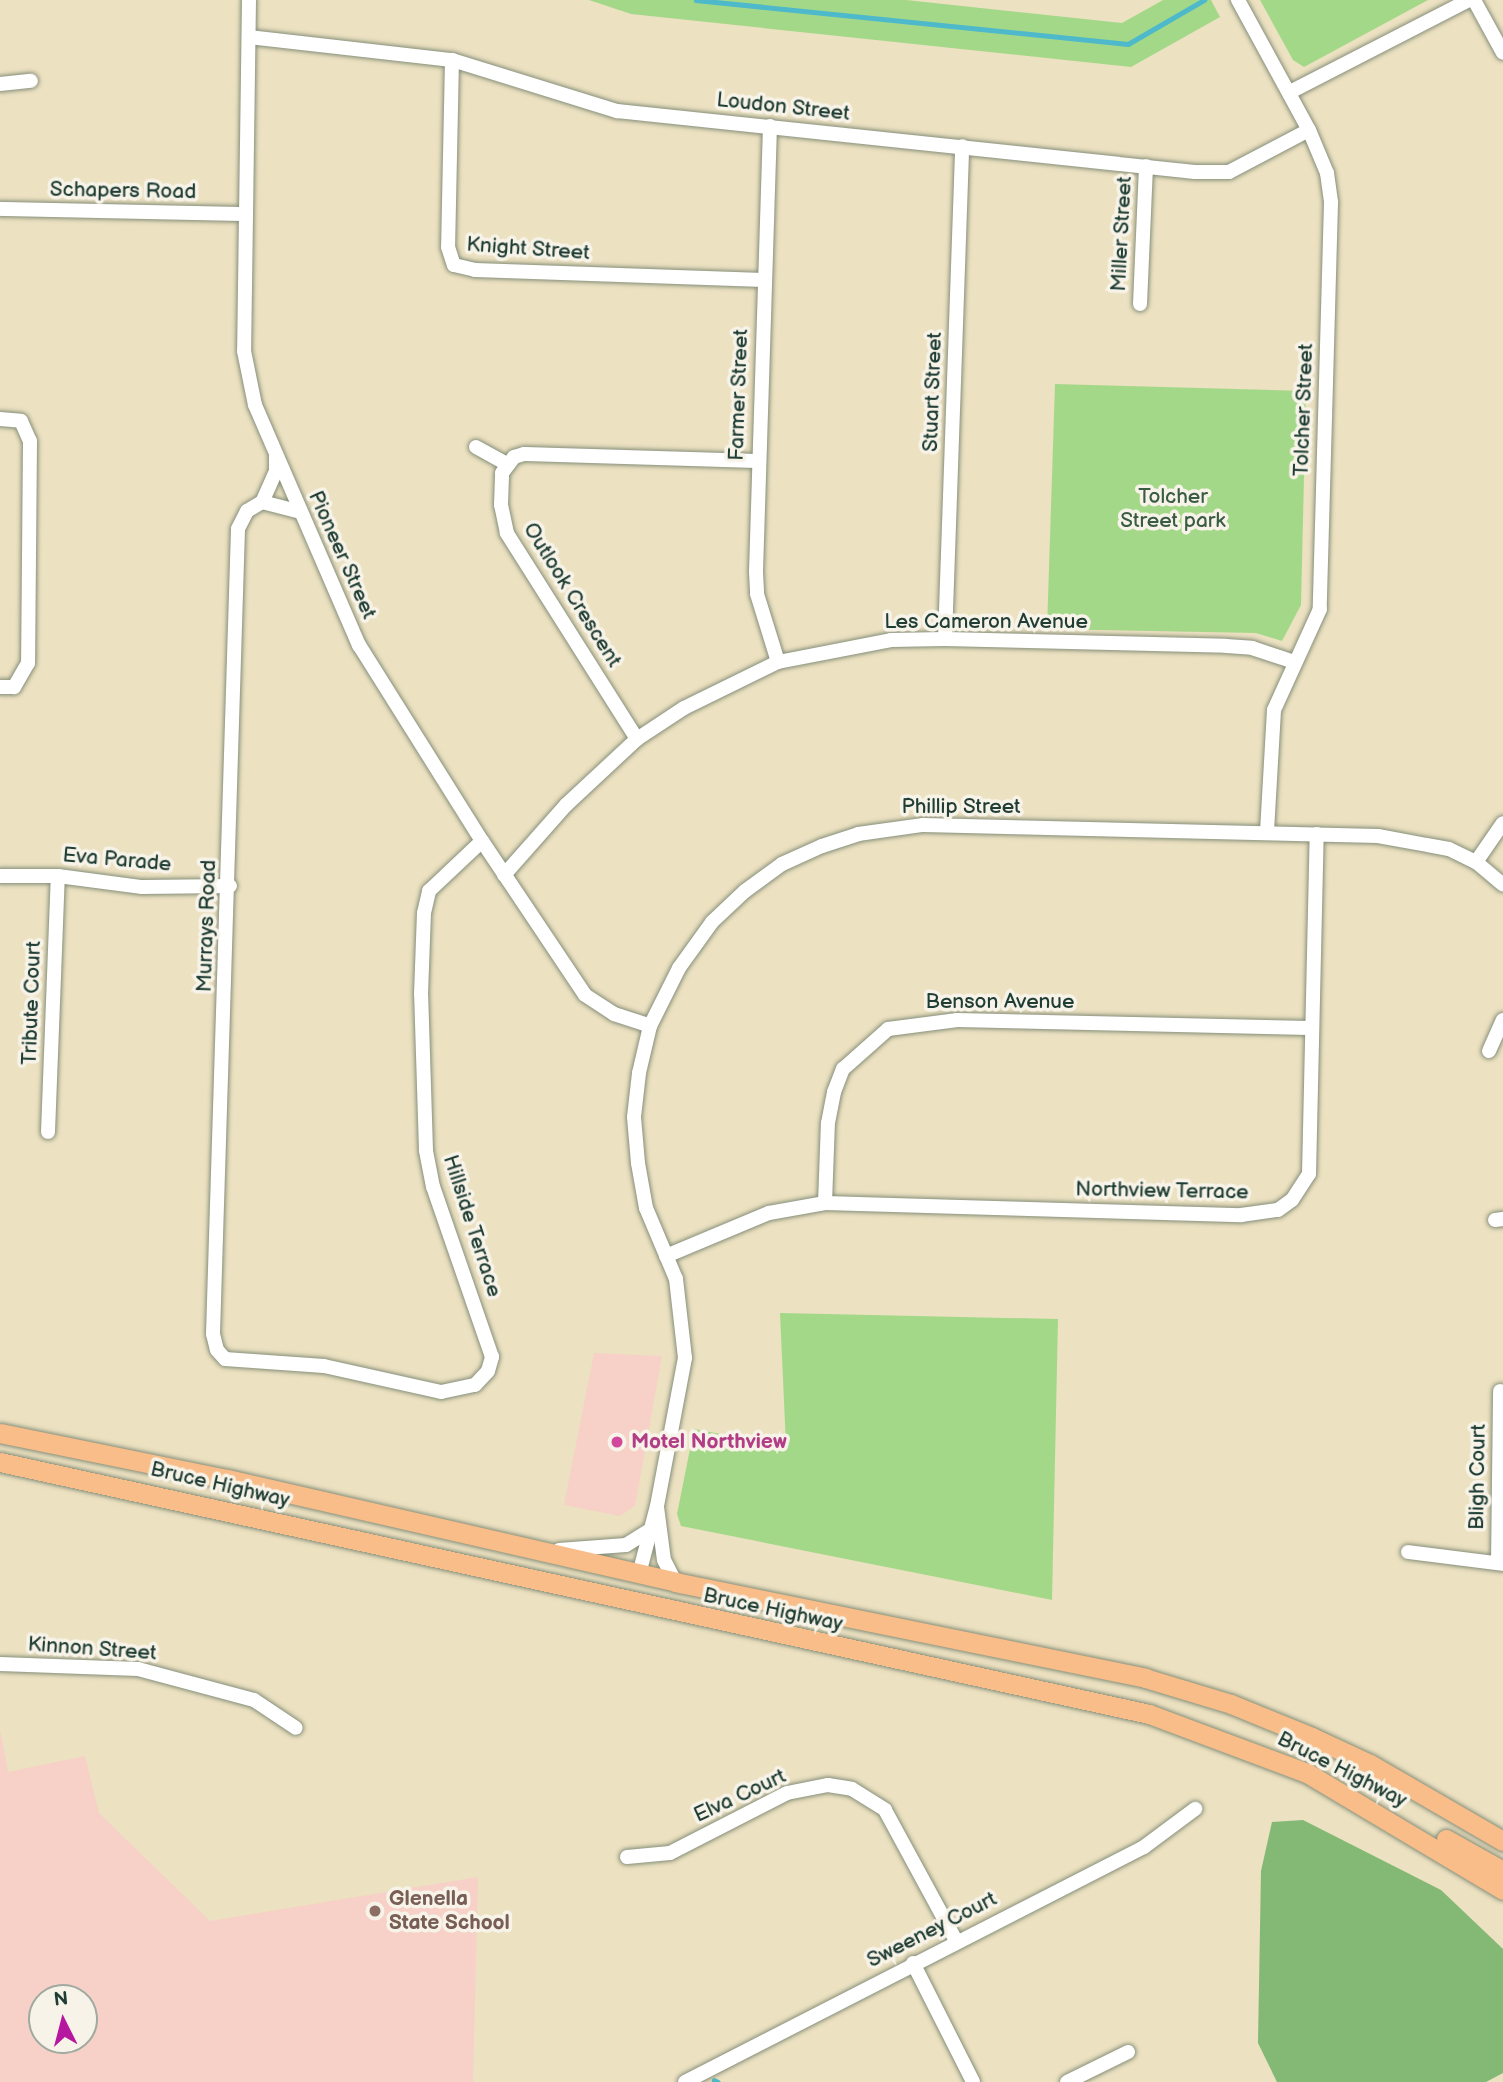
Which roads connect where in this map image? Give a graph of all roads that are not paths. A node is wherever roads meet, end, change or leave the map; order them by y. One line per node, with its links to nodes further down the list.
1 (249, 0): 4 (street, Pioneer Street)
2 (1238, 0): 9 (street, Tolcher Street)
3 (1471, 0): 5 (street); 9 (street)
4 (249, 37): 6 (street, Loudon Street); 15 (street, Pioneer Street)
5 (1503, 53)
6 (452, 60): 10 (street, Loudon Street); 16 (street, Knight Street)
7 (31, 81): 8 (street)
8 (0, 84)
9 (1290, 92): 11 (street, Tolcher Street)
10 (770, 127): 12 (street, Loudon Street); 16 (street, Farmer Street)
11 (1309, 130): 13 (street, Loudon Street); 27 (street, Tolcher Street)
12 (962, 146): 13 (street, Loudon Street); 25 (street, Stuart Street)
13 (1146, 166): 17 (street, Miller Street)
14 (0, 209): 15 (street, Schapers Road)
15 (246, 214): 20 (street, Pioneer Street)
16 (764, 280): 21 (street, Farmer Street)
17 (1140, 304)
18 (0, 419): 28 (street)
19 (476, 447): 22 (street)
20 (276, 455): 23 (street, Murrays Road); 24 (street, Pioneer Street)
21 (758, 461): 22 (street); 26 (street, Farmer Street)
22 (507, 464): 29 (street, Outlook Crescent)
23 (262, 502): 24 (street); 39 (street, Murrays Road)
24 (301, 512): 33 (street, Pioneer Street)
25 (945, 639): 26 (street, Les Cameron Avenue); 27 (street, Les Cameron Avenue)
26 (778, 662): 29 (street, Les Cameron Avenue)
27 (1294, 663): 31 (street, Tolcher Street)
28 (0, 687)
29 (638, 739): 37 (street, Les Cameron Avenue)
30 (1503, 823): 34 (street)
31 (1267, 832): 32 (street, Phillip Street); 41 (street, Phillip Street)
32 (1317, 834): 34 (street, Phillip Street); 42 (street, Northview Terrace)
33 (482, 841): 37 (street, Pioneer Street); 47 (street, Hillside Terrace)
34 (1475, 862): 38 (street, Phillip Street)
35 (0, 876): 36 (street, Eva Parade)
36 (58, 876): 39 (street, Eva Parade); 44 (street, Tribute Court)
37 (504, 876): 41 (street, Pioneer Street)
38 (1503, 885)
39 (230, 887): 47 (street, Murrays Road)
40 (1503, 1020): 43 (street)
41 (650, 1026): 46 (street, Phillip Street)
42 (1309, 1028): 45 (street, Benson Avenue); 45 (street, Northview Terrace)
43 (1489, 1051)
44 (48, 1132)
45 (825, 1203): 46 (street, Northview Terrace)
46 (666, 1256): 51 (street, Phillip Street)
47 (225, 1359)
48 (1500, 1391): 55 (street, Bligh Court)
49 (0, 1433): 53 (highway, Bruce Highway)
50 (0, 1462): 58 (highway, Bruce Highway)
51 (657, 1506): 52 (street); 57 (street)
52 (647, 1532): 53 (street); 56 (street)
53 (544, 1550): 56 (highway, Bruce Highway)
54 (1408, 1552): 55 (street)
55 (1501, 1563)
56 (639, 1574): 57 (highway, Bruce Highway); 58 (highway)
57 (675, 1582): 63 (highway, Bruce Highway)
58 (908, 1662): 61 (highway, Bruce Highway)
59 (0, 1664): 60 (street, Kinnon Street)
60 (296, 1728)
61 (1307, 1773): 65 (highway); 66 (highway, Bruce Highway)
62 (1195, 1809): 67 (street, Sweeney Court)
63 (1503, 1841)
64 (627, 1857): 67 (street, Elva Court)
65 (1503, 1871)
66 (1503, 1890)
67 (956, 1941): 68 (street, Sweeney Court)
68 (913, 1963): 70 (street, Sweeney Court); 71 (street)
69 (1128, 2052): 72 (street)
70 (685, 2082)
71 (973, 2082)
72 (1067, 2082)

